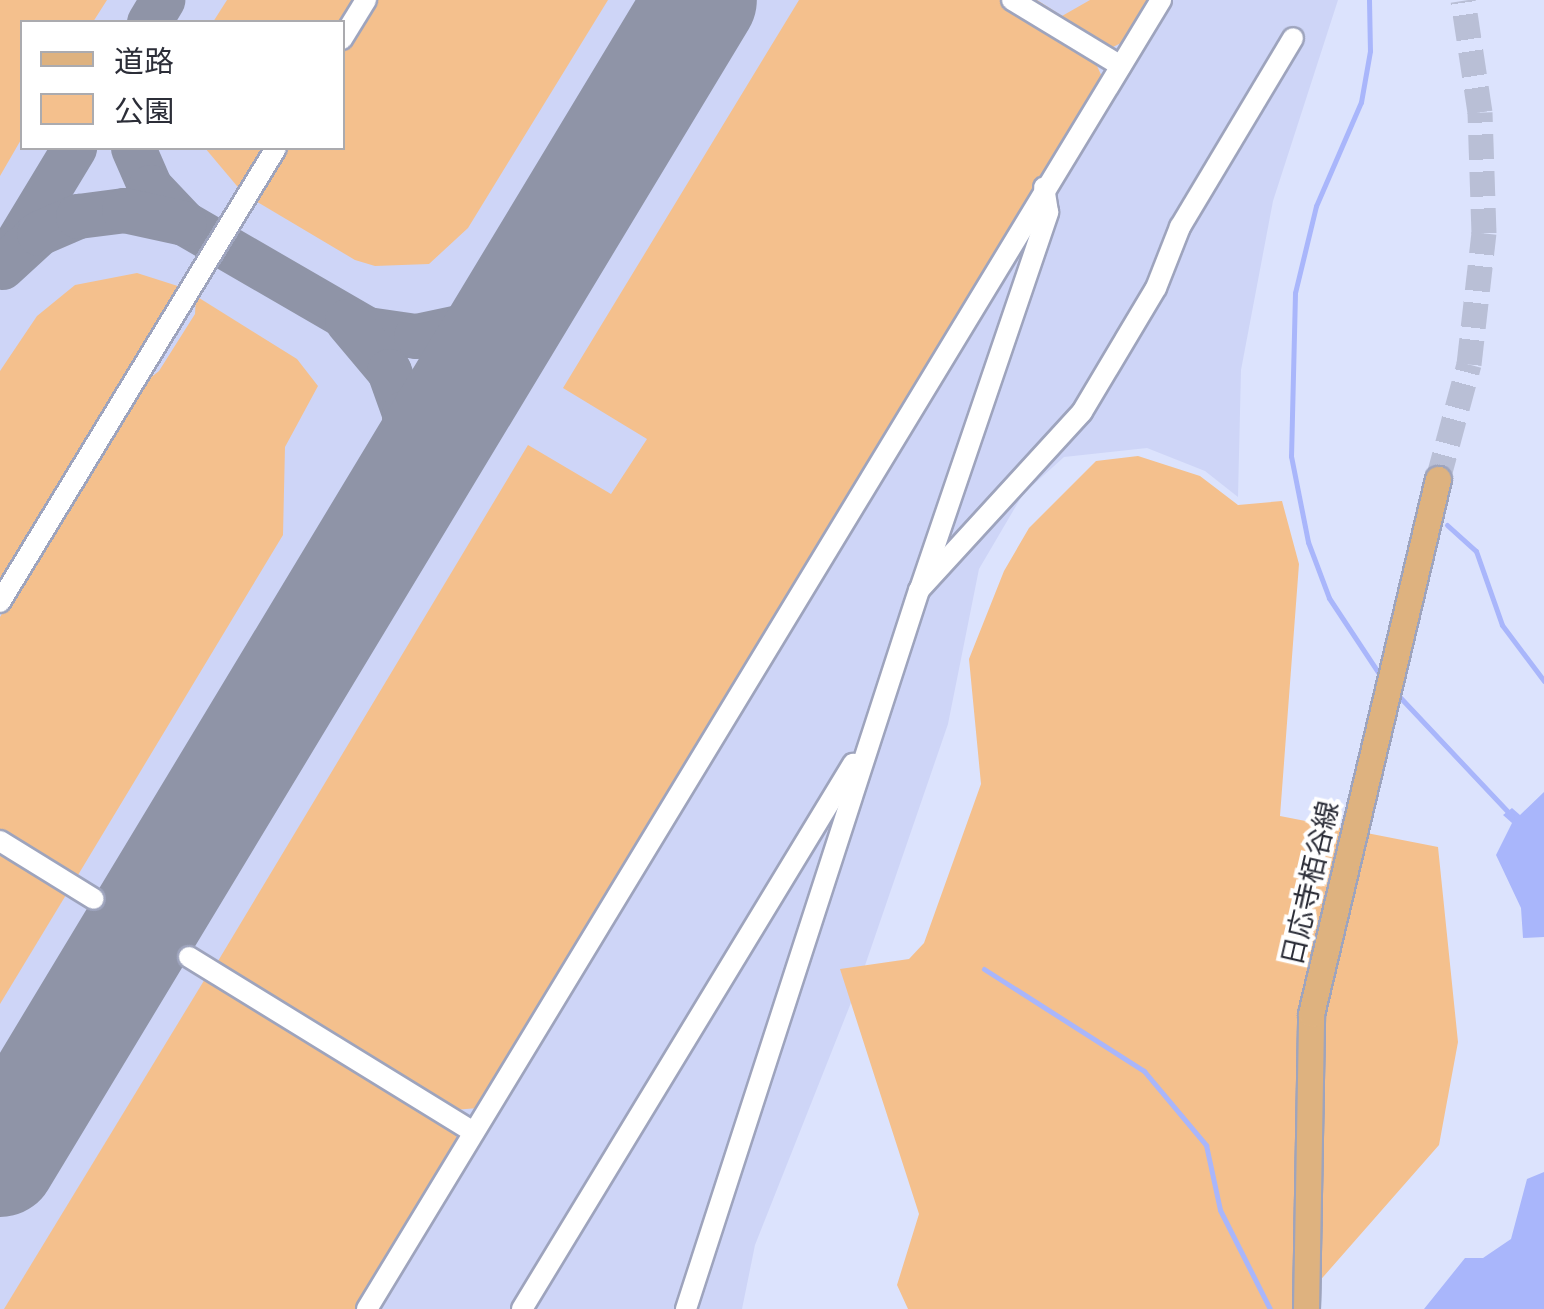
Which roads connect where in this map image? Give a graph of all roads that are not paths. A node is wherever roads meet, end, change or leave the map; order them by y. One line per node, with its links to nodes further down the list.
1 (366, 0): 4 (lane)
2 (1012, 0): 6 (lane)
3 (1161, 0): 6 (lane)
4 (345, 34)
5 (1293, 38): 10 (lane)
6 (1121, 66): 8 (lane)
7 (275, 150): 11 (lane)
8 (1044, 187): 10 (lane); 16 (lane)
9 (1438, 479): 20 (main road, 日応寺栢谷線)
10 (920, 590): 12 (lane)
11 (0, 602)
12 (864, 750): 18 (lane); 19 (lane)
13 (0, 841): 14 (lane)
14 (94, 899)
15 (189, 957): 16 (lane)
16 (474, 1132): 17 (lane)
17 (367, 1309)
18 (522, 1309)
19 (686, 1309)
20 (1306, 1309)

